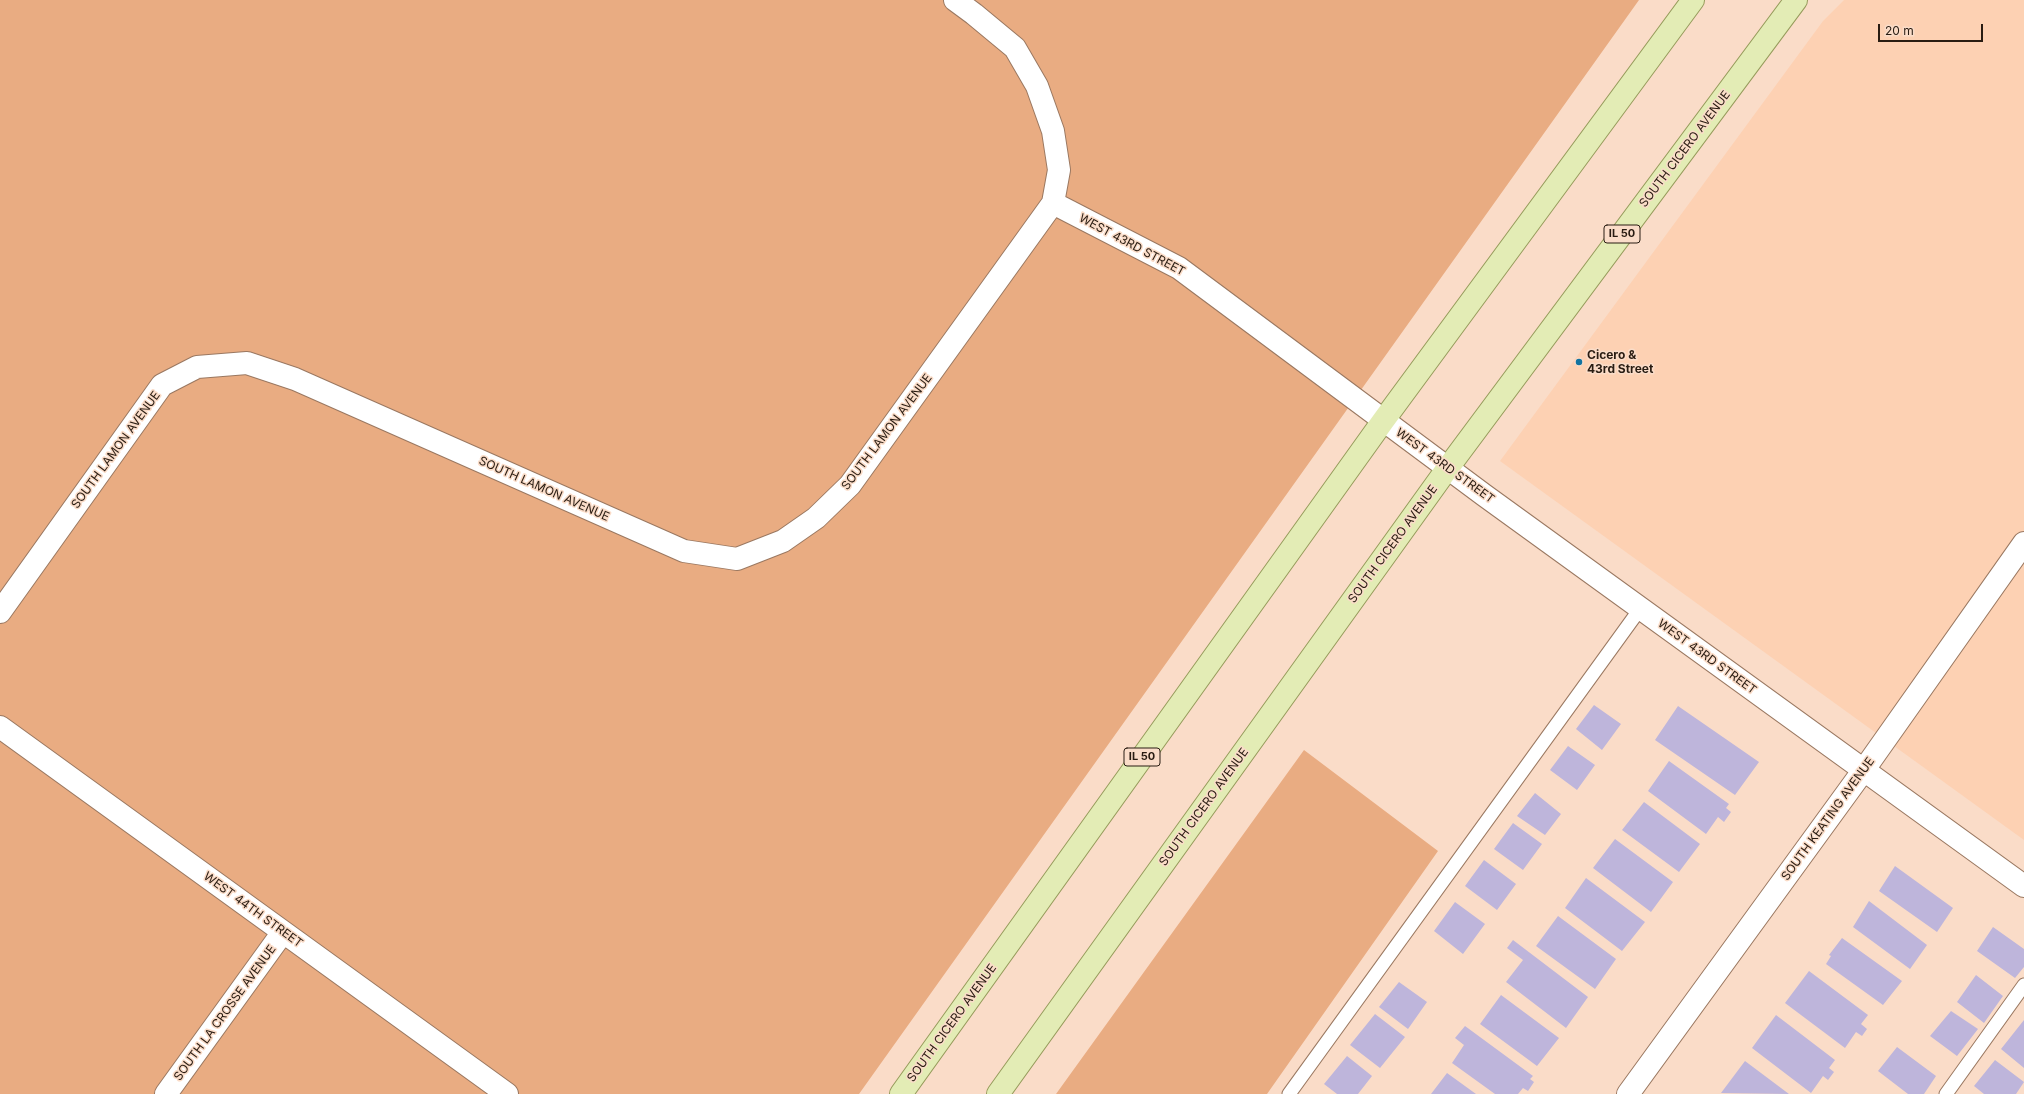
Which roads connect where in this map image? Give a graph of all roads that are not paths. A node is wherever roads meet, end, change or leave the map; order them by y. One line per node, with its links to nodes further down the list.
1 (955, 0): 4 (street)
2 (1693, 0): 5 (main road, SOUTH CICERO AVENUE / IL 50)
3 (1796, 0): 6 (main road, SOUTH CICERO AVENUE / IL 50)
4 (1053, 203): 5 (street, WEST 43RD STREET); 9 (street, SOUTH LAMON AVENUE)
5 (1383, 421): 6 (street, WEST 43RD STREET); 17 (main road, SOUTH CICERO AVENUE / IL 50)
6 (1447, 469): 8 (street, WEST 43RD STREET); 18 (main road, SOUTH CICERO AVENUE / IL 50)
7 (2024, 543): 11 (street, SOUTH KEATING AVENUE)
8 (1640, 609): 11 (street, WEST 43RD STREET); 19 (lane)
9 (0, 612)
10 (0, 727): 13 (street, WEST 44TH STREET)
11 (1863, 771): 12 (street, WEST 43RD STREET); 20 (street, SOUTH KEATING AVENUE)
12 (2024, 886)
13 (283, 932): 15 (street, SOUTH LA CROSSE AVENUE); 16 (street, WEST 44TH STREET)
14 (2024, 985): 21 (lane)
15 (166, 1094)
16 (506, 1094)
17 (901, 1094)
18 (998, 1094)
19 (1289, 1094)
20 (1628, 1094)
21 (1946, 1094)

